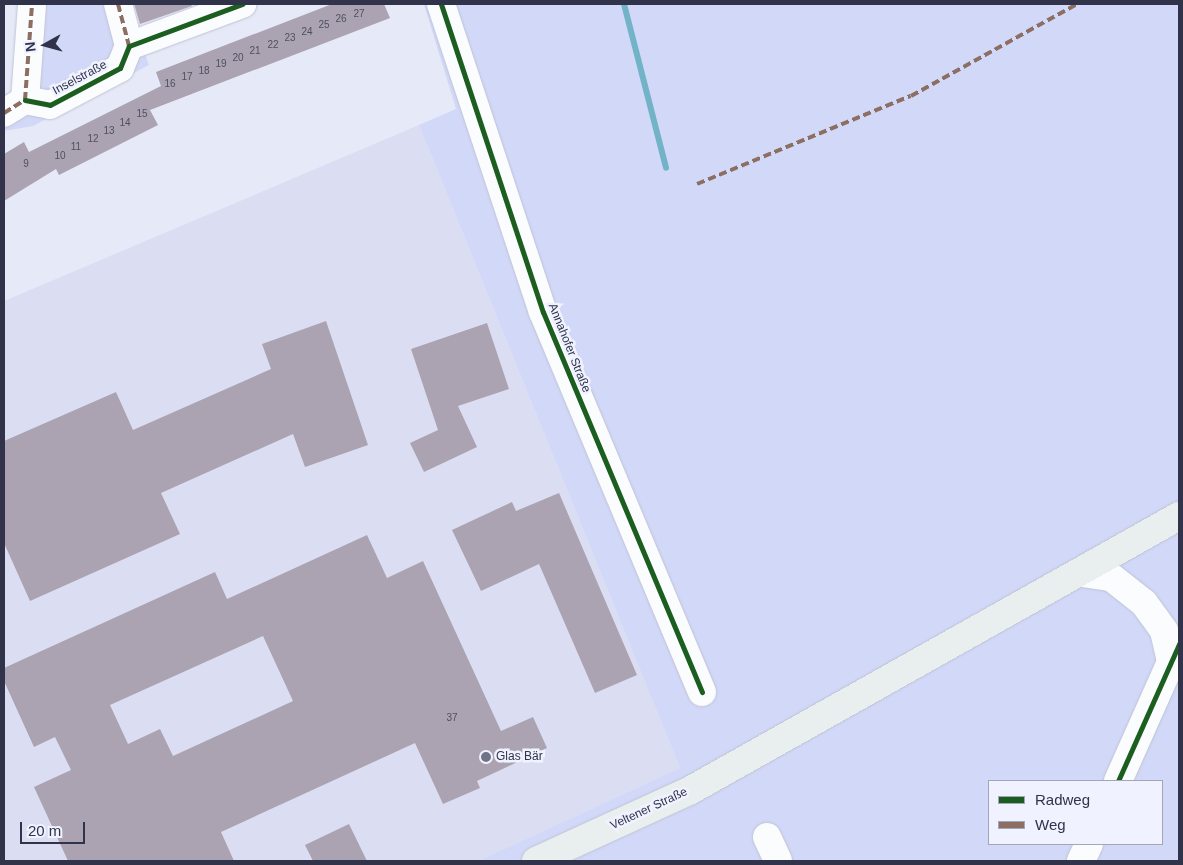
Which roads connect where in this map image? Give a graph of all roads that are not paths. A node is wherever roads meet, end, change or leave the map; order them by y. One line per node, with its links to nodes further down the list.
1 (32, 4): 6 (street, Inselstraße)
2 (118, 4): 5 (street)
3 (242, 4): 5 (street)
4 (441, 4): 10 (street, Annahofer Straße)
5 (129, 46): 6 (street, Inselstraße)
6 (14, 107)
7 (1179, 516): 8 (main road, Veltener Straße)
8 (1082, 573): 9 (street); 14 (main road, Veltener Straße)
9 (1175, 652): 11 (street)
10 (702, 692)
11 (1118, 780)
12 (767, 837): 15 (street)
13 (1089, 845): 16 (street)
14 (536, 861)
15 (778, 861)
16 (1081, 861)

